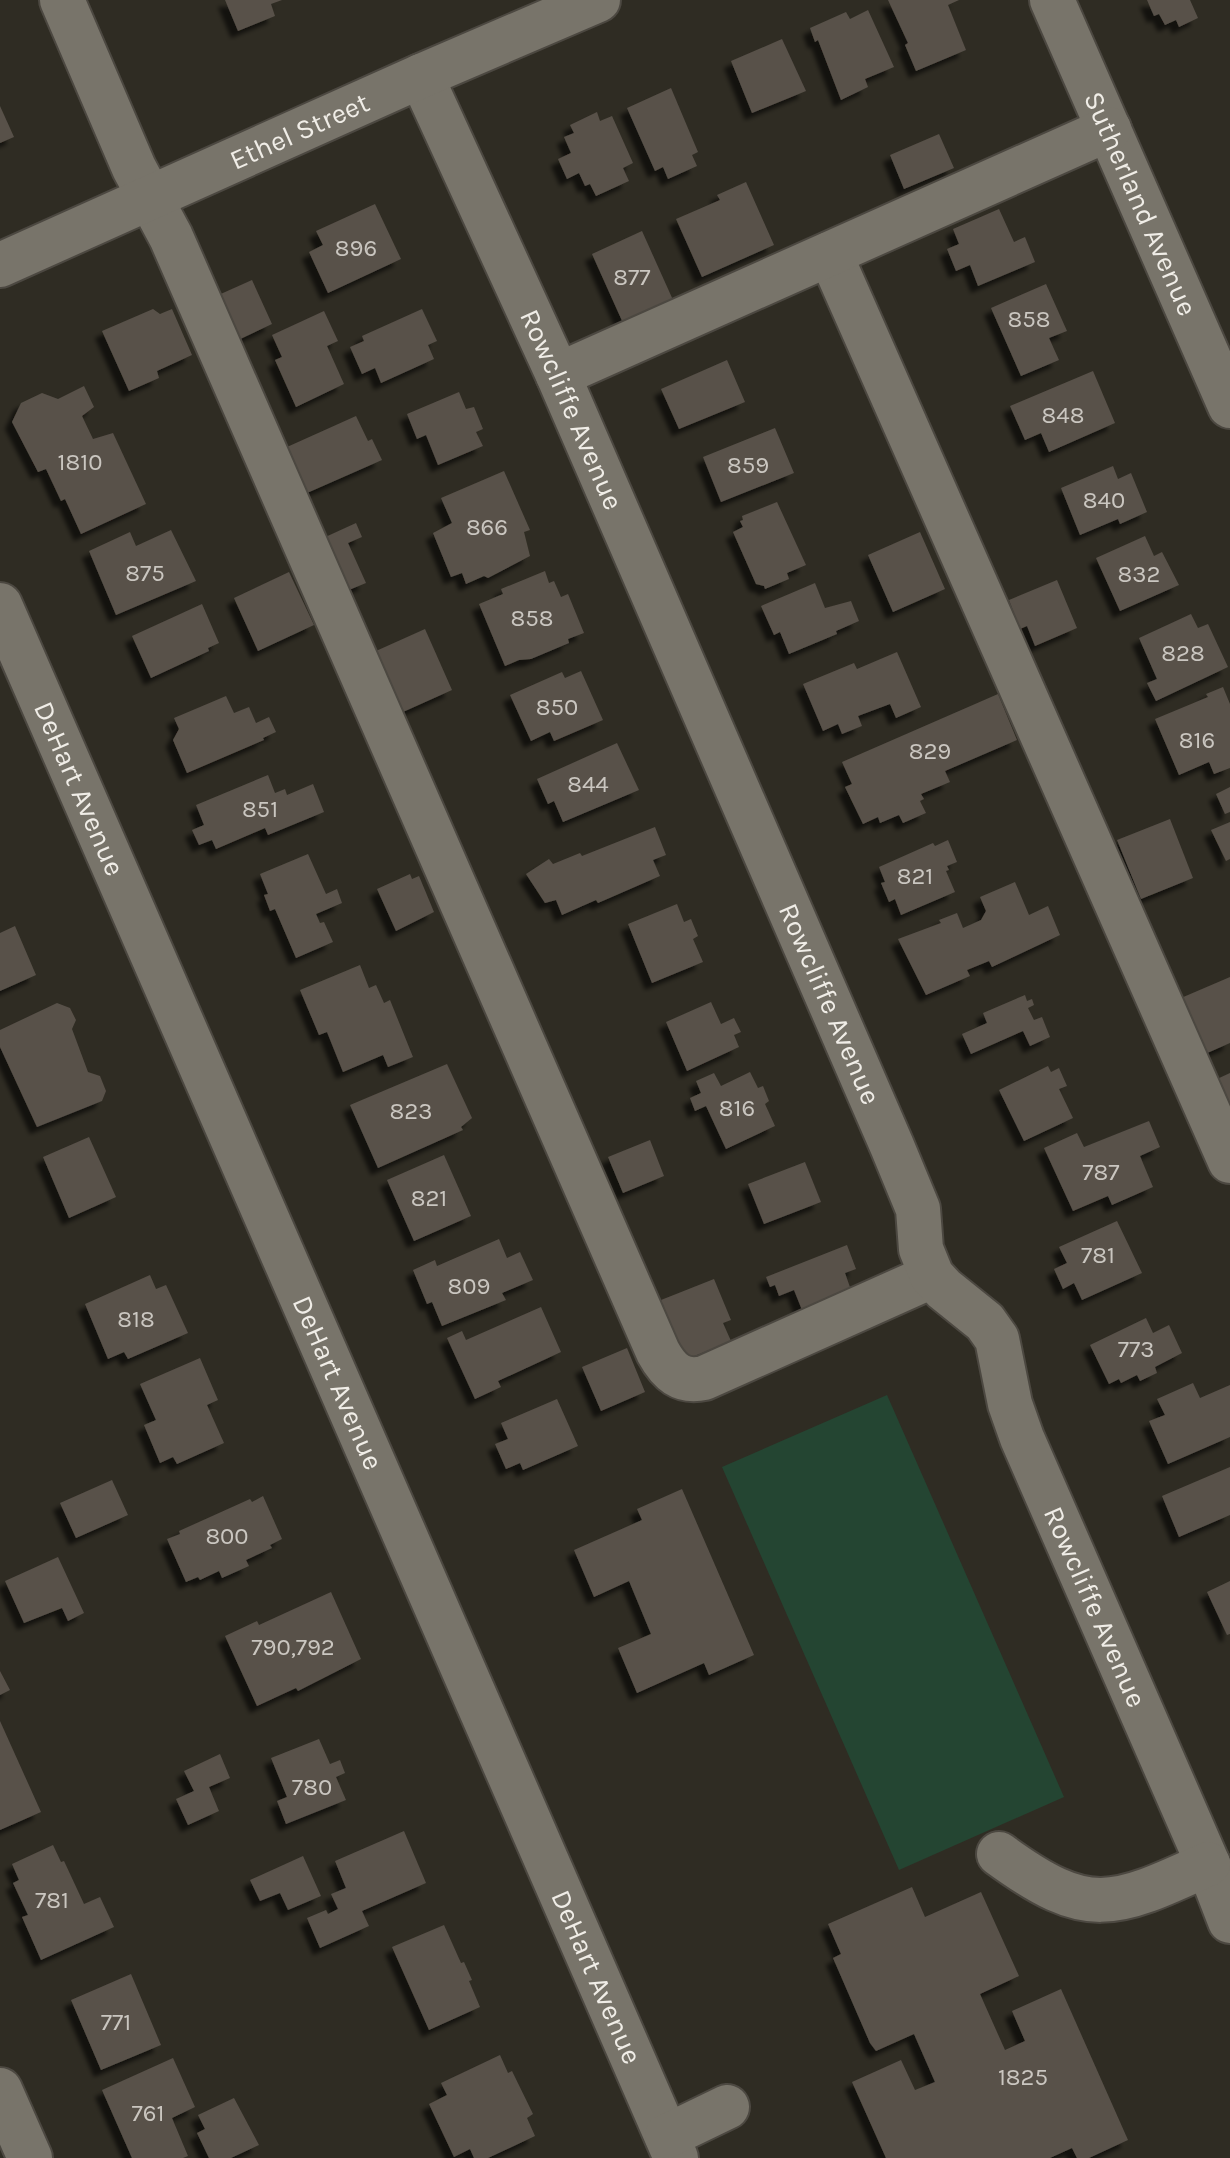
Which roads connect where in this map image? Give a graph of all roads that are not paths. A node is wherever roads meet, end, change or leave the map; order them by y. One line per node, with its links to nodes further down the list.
1 (62, 0): 6 (street)
2 (598, 0): 4 (street, Ethel Street)
3 (1052, 0): 5 (street, Sutherland Avenue)
4 (421, 76): 6 (street, Ethel Street); 9 (street, Rowcliffe Avenue)
5 (1109, 129): 7 (street); 10 (street, Sutherland Avenue)
6 (149, 197): 8 (street, Ethel Street); 13 (street)
7 (830, 254): 9 (street); 12 (street)
8 (0, 265)
9 (558, 375): 13 (street, Rowcliffe Avenue)
10 (1230, 406)
11 (0, 605): 19 (street, DeHart Avenue)
12 (1230, 1161)
13 (932, 1276): 15 (street, Rowcliffe Avenue)
14 (999, 1854): 15 (street)
15 (1208, 1864): 16 (street, Rowcliffe Avenue)
16 (1230, 1921)
17 (0, 2090): 20 (street)
18 (727, 2107): 19 (street)
19 (672, 2147)
20 (30, 2158)

